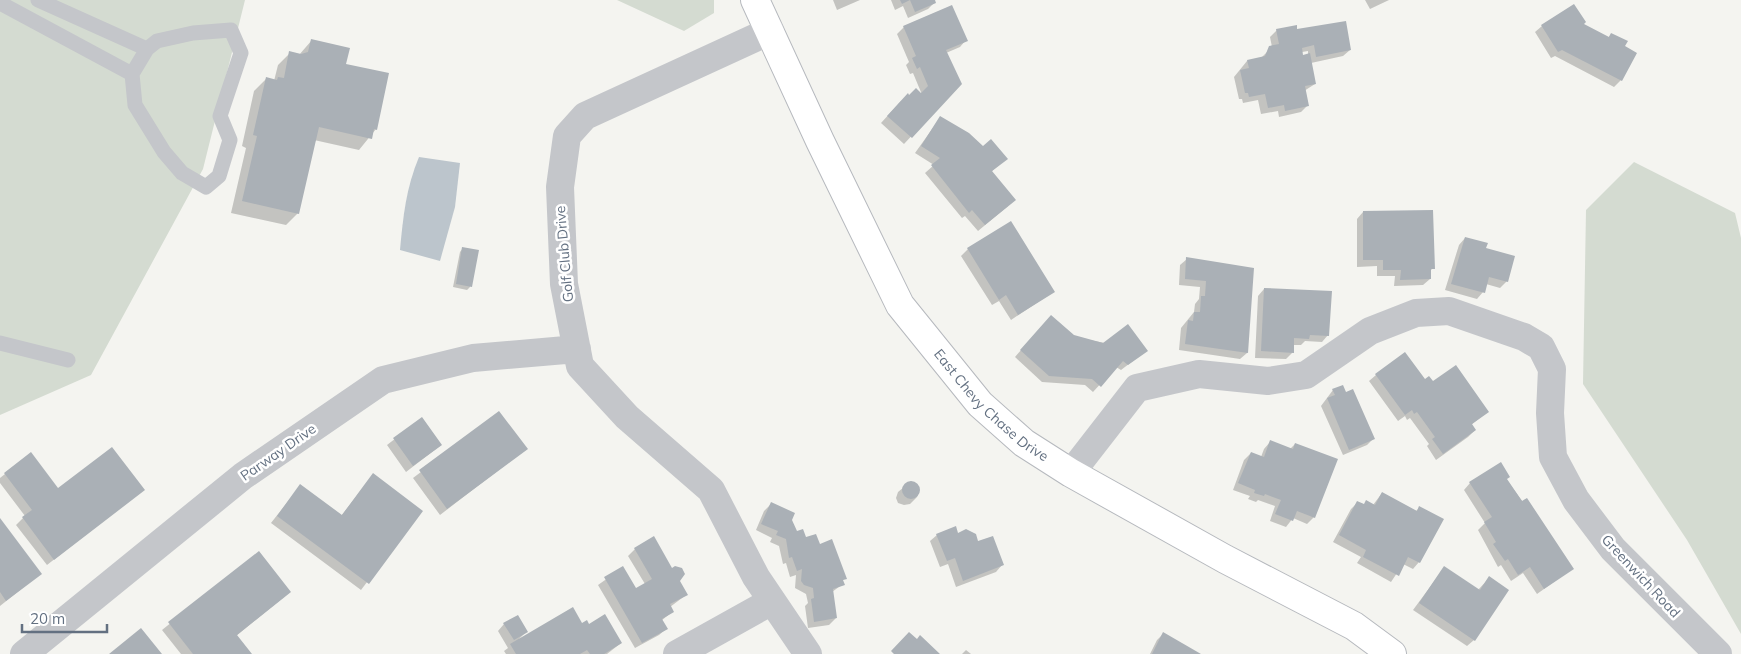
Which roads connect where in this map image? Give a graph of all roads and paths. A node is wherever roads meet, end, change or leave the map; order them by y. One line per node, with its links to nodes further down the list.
1 (38, 0): 5 (lane)
2 (755, 0): 4 (main road, East Chevy Chase Drive)
3 (0, 3): 6 (lane)
4 (770, 32): 8 (street, Golf Club Drive); 10 (main road, East Chevy Chase Drive)
5 (147, 49): 6 (lane); 6 (lane)
6 (132, 74)
7 (0, 343): 9 (lane)
8 (577, 349): 11 (street, Golf Club Drive); 12 (street, Parway Drive)
9 (68, 360)
10 (1071, 473): 15 (main road, East Chevy Chase Drive); 16 (street, Greenwich Road)
11 (772, 601): 13 (street); 14 (street, Golf Club Drive)
12 (24, 654)
13 (677, 654)
14 (808, 654)
15 (1392, 654)
16 (1718, 654)

